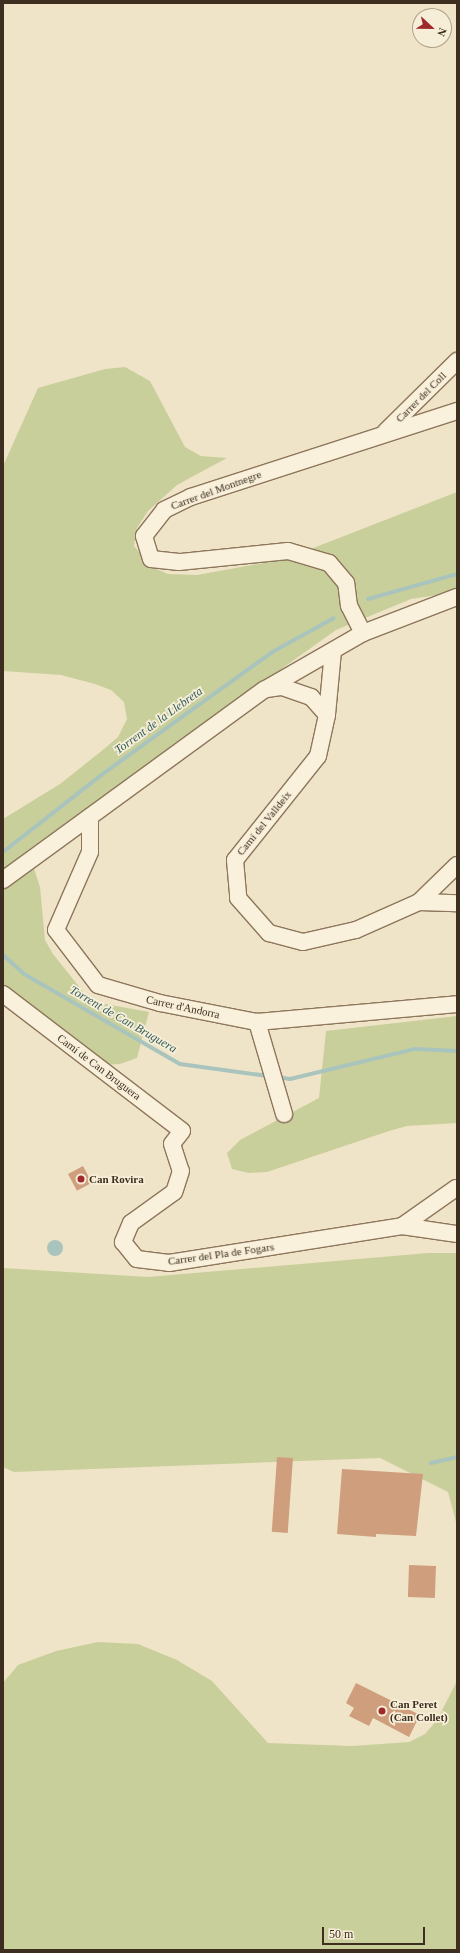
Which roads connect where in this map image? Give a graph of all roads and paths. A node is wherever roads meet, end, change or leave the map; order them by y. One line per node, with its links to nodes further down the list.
1 (457, 361): 3 (street, Carrer del Coll)
2 (457, 411): 3 (street, Carrer del Montnegre)
3 (385, 432): 5 (street, Carrer del Montnegre)
4 (457, 597): 5 (street)
5 (363, 633): 6 (street)
6 (333, 650): 7 (street); 8 (street, Camí del Valldeix)
7 (264, 690): 8 (street); 9 (street)
8 (327, 716): 12 (street, Camí del Valldeix)
9 (90, 817): 11 (street); 16 (street, Carrer d'Andorra)
10 (457, 865): 12 (street, Camí del Valldeix)
11 (3, 880)
12 (419, 902): 13 (street)
13 (457, 903)
14 (3, 994): 18 (street, Camí de Can Bruguera)
15 (457, 1004): 16 (street, Carrer d'Andorra)
16 (257, 1022): 17 (street)
17 (284, 1114)
18 (172, 1144): 20 (street, Carrer del Pla de Fogars)
19 (456, 1188): 20 (street, Carrer del Pla de Fogars)
20 (402, 1226): 21 (street, Carrer del Pla de Fogars)
21 (457, 1234)

